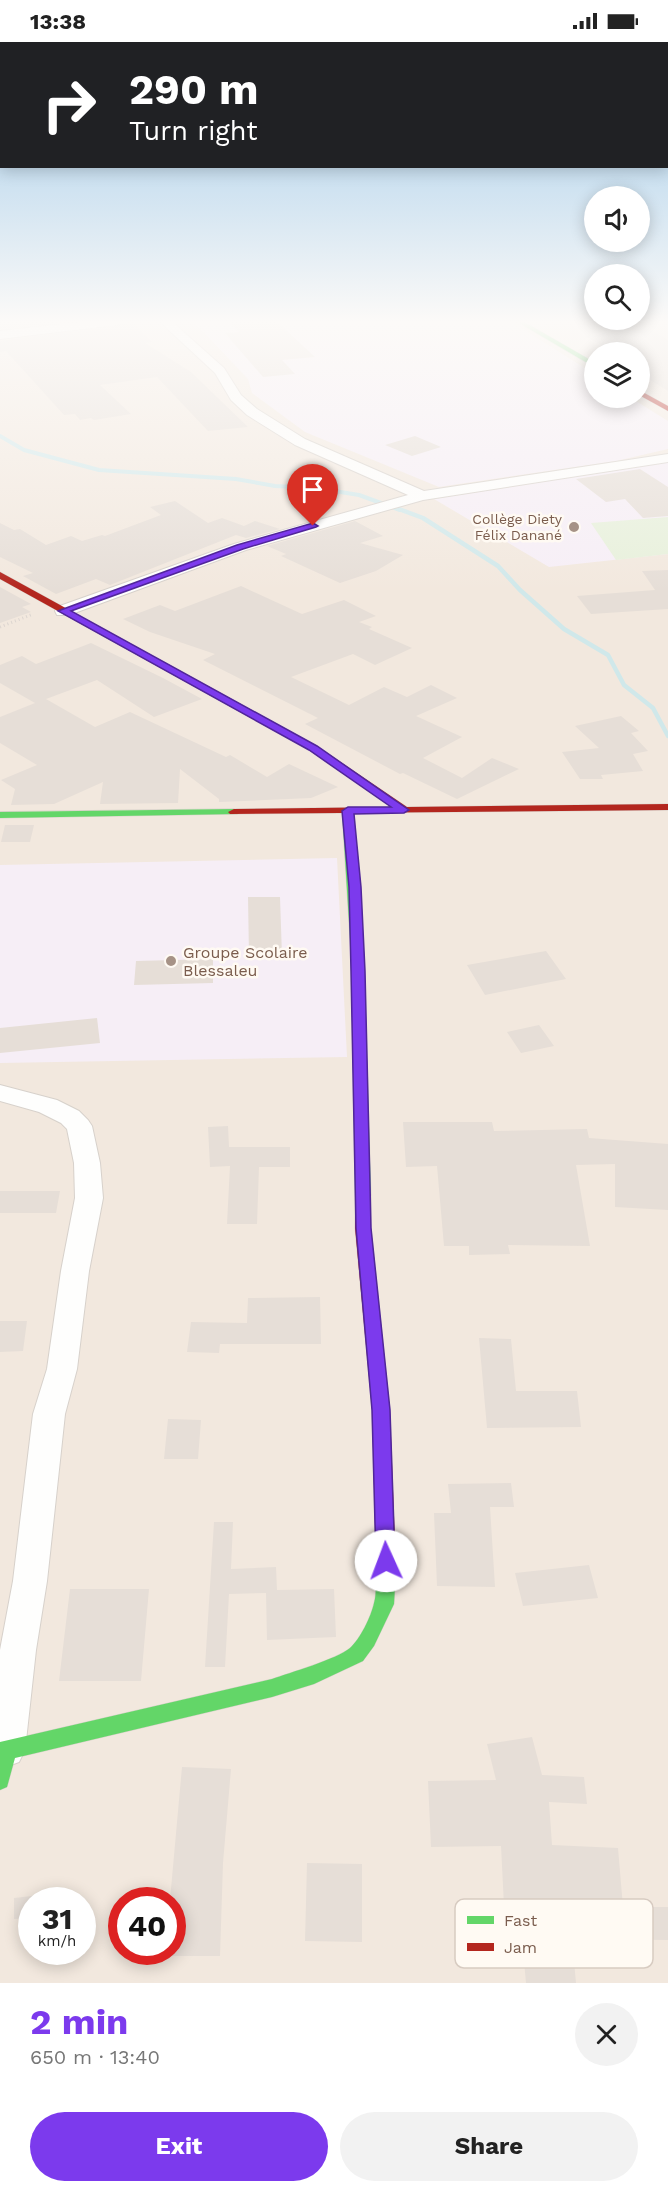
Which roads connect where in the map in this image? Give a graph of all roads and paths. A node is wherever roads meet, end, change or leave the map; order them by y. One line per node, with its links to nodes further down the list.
1 (250, 411): 3 (street)
2 (668, 458): 3 (street)
3 (422, 496): 5 (street)
4 (0, 575): 5 (street)
5 (59, 608): 6 (path); 8 (street)
6 (0, 627)
7 (668, 807): 8 (street)
8 (404, 810): 9 (street)
9 (348, 811): 10 (street); 12 (street)
10 (0, 815)
11 (0, 1093): 12 (street)
12 (3, 1751): 13 (street)
13 (0, 1780)

